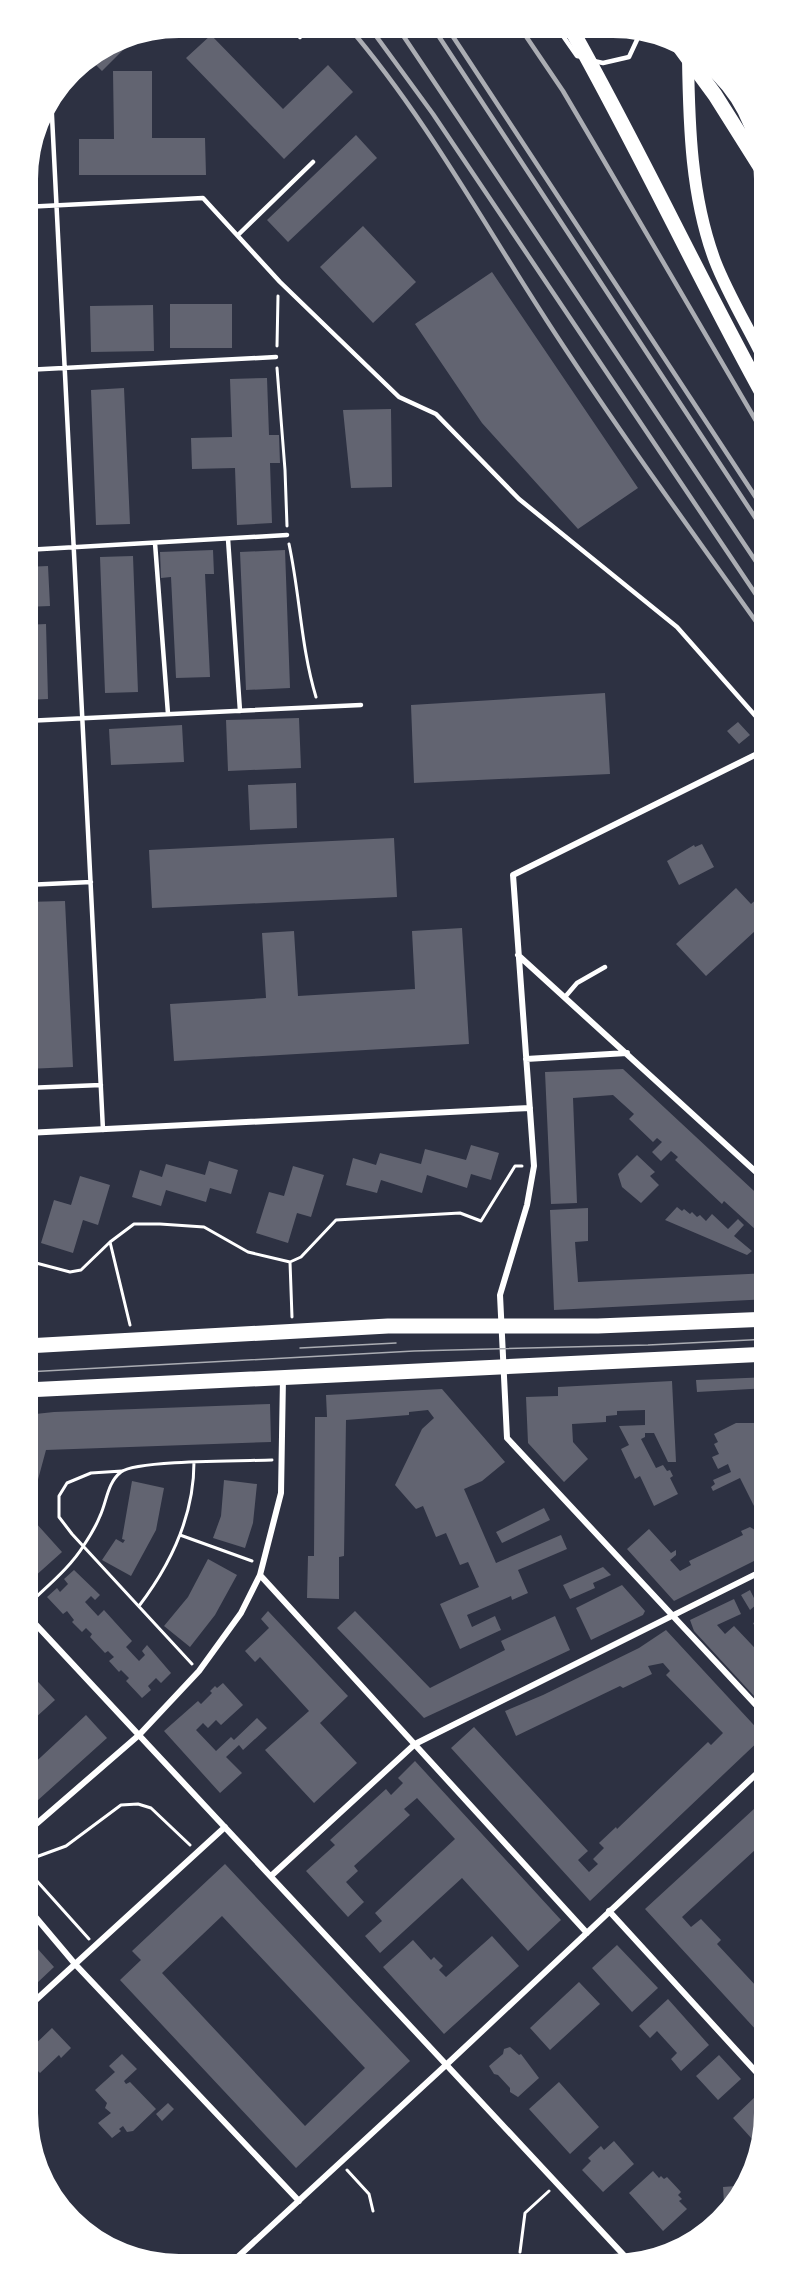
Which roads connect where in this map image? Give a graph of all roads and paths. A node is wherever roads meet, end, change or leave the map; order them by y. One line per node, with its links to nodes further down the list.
1 (562, 34): 5 (lane)
2 (574, 34): 19 (main road)
3 (298, 35): 4 (lane)
4 (300, 37)
5 (639, 37)
6 (684, 53): 10 (main road)
7 (688, 55): 15 (main road)
8 (52, 112): 11 (lane)
9 (313, 162): 13 (lane)
10 (757, 162)
11 (57, 206): 12 (lane); 13 (lane); 17 (lane)
12 (35, 207)
13 (238, 236): 14 (lane)
14 (280, 282): 16 (path); 30 (lane)
15 (758, 348)
16 (276, 357): 17 (lane); 20 (path)
17 (65, 368): 18 (lane); 23 (lane)
18 (35, 370)
19 (758, 385)
20 (287, 535): 21 (lane); 26 (path)
21 (228, 539): 22 (lane); 27 (lane)
22 (155, 543): 23 (lane); 28 (lane)
23 (74, 548): 24 (lane); 29 (lane)
24 (35, 550)
25 (361, 705): 26 (lane)
26 (319, 707): 27 (lane)
27 (240, 711): 28 (lane)
28 (168, 714): 29 (lane)
29 (83, 718): 31 (lane); 33 (lane)
30 (758, 718)
31 (35, 720)
32 (758, 753): 35 (street)
33 (91, 882): 34 (lane); 40 (lane)
34 (35, 885)
35 (518, 954): 37 (street); 39 (street)
36 (605, 967): 37 (lane)
37 (565, 997): 38 (street)
38 (628, 1053): 39 (street); 46 (street)
39 (526, 1059): 42 (street)
40 (101, 1085): 41 (lane); 43 (lane)
41 (35, 1088)
42 (530, 1108): 43 (street); 45 (street)
43 (103, 1130): 44 (street)
44 (35, 1133)
45 (534, 1166): 49 (path); 52 (street)
46 (758, 1174)
47 (110, 1242): 48 (path); 49 (path); 53 (path)
48 (34, 1262)
49 (290, 1262): 50 (path)
50 (292, 1317)
51 (758, 1319): 52 (main road)
52 (502, 1326): 54 (main road); 56 (street)
53 (130, 1327)
54 (34, 1346)
55 (758, 1354): 56 (main road)
56 (503, 1367): 57 (main road); 69 (street)
57 (283, 1378): 58 (main road); 59 (street)
58 (34, 1390)
59 (283, 1460): 60 (path); 64 (street)
60 (194, 1462): 61 (path); 62 (path)
61 (122, 1472): 63 (path); 63 (path)
62 (180, 1535): 64 (path); 68 (path)
63 (84, 1546): 67 (path); 68 (path)
64 (262, 1565): 66 (street)
65 (758, 1573): 69 (street)
66 (260, 1575): 71 (street); 74 (street)
67 (34, 1598)
68 (140, 1606): 71 (path)
69 (673, 1615): 72 (street); 74 (street)
70 (34, 1623): 73 (street)
71 (199, 1671): 73 (street)
72 (758, 1707)
73 (140, 1735): 76 (street); 77 (street)
74 (415, 1744): 83 (street); 86 (street)
75 (758, 1772): 84 (street)
76 (34, 1827)
77 (225, 1827): 78 (street); 83 (street)
78 (197, 1852): 80 (path); 87 (street)
79 (34, 1855): 80 (path)
80 (36, 1857): 81 (path)
81 (34, 1870)
82 (34, 1872): 87 (path)
83 (271, 1876): 90 (street)
84 (609, 1911): 86 (street); 91 (street)
85 (34, 1915): 88 (street)
86 (587, 1933): 90 (street)
87 (95, 1946): 88 (street)
88 (75, 1964): 89 (street); 94 (street)
89 (34, 2002)
90 (446, 2065): 92 (street); 93 (street)
91 (758, 2074)
92 (340, 2163): 94 (street); 95 (path)
93 (557, 2184): 96 (street); 98 (path)
94 (299, 2201): 97 (street)
95 (373, 2211)
96 (625, 2257)
97 (239, 2258)
98 (519, 2258)

